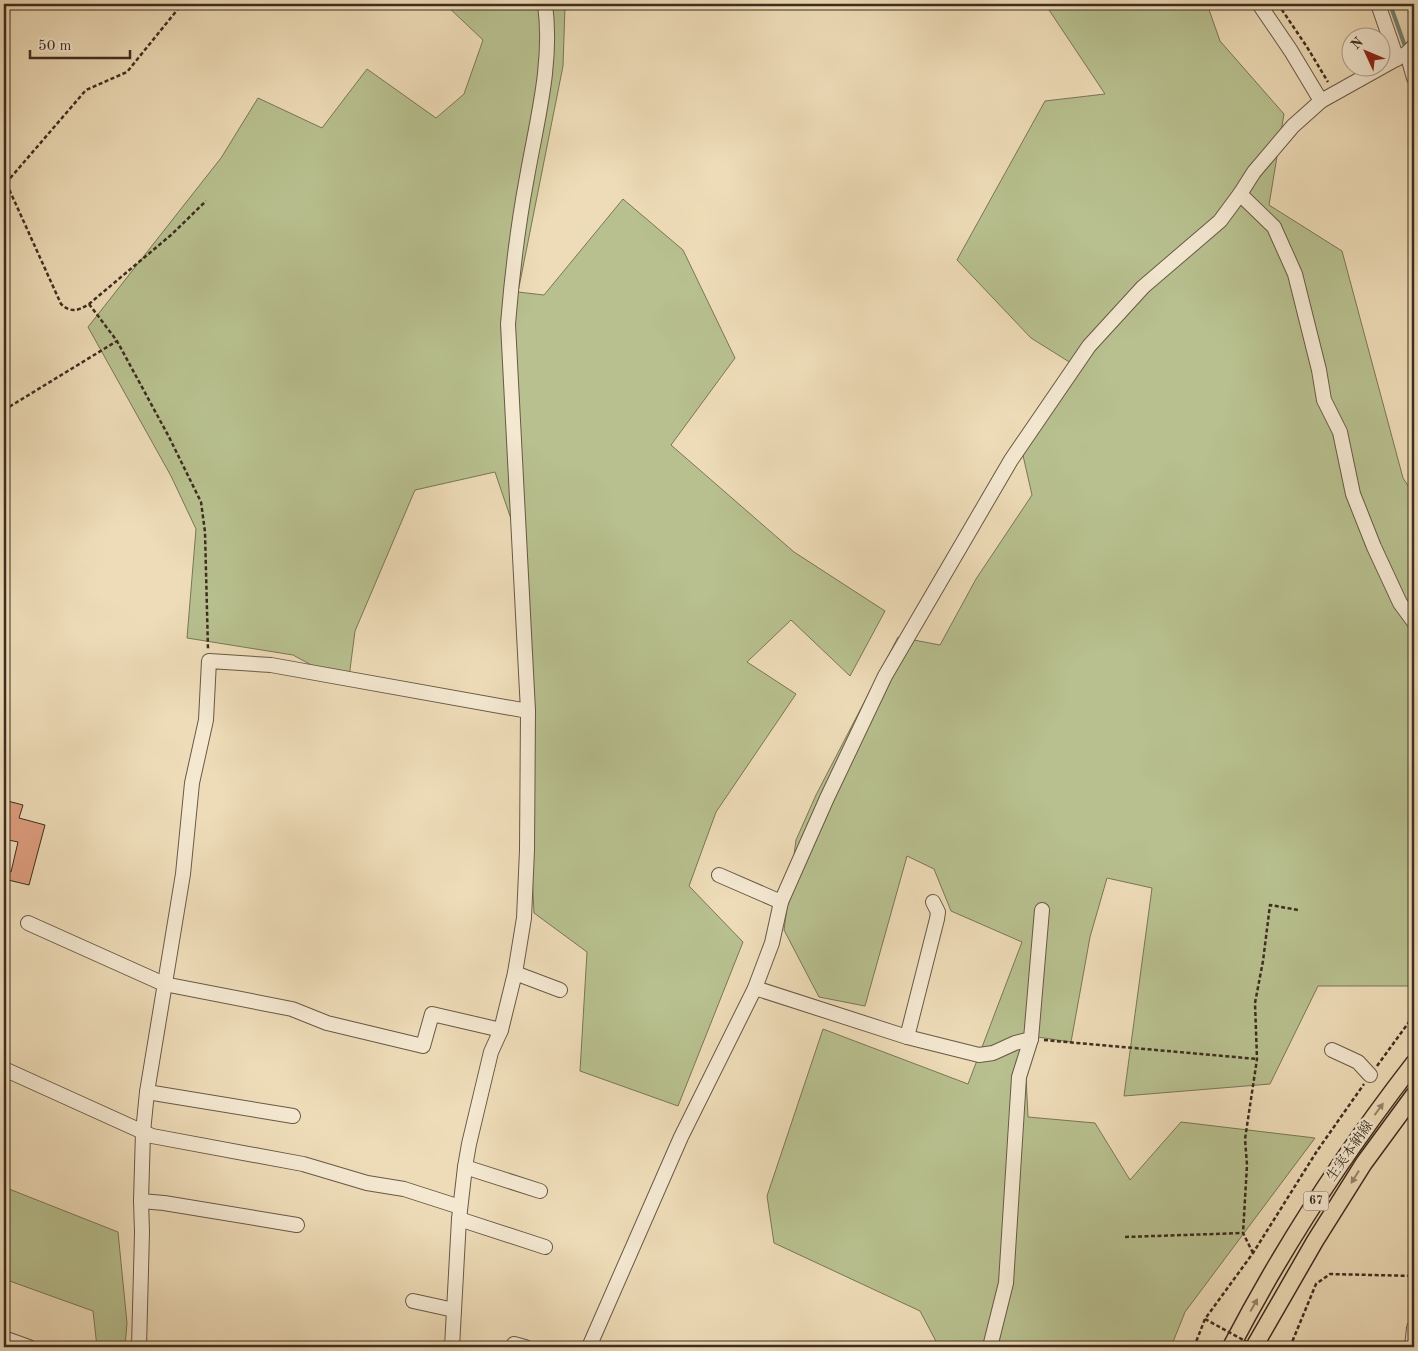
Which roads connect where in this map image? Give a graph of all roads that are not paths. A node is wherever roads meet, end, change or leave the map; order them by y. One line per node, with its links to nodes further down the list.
1 (545, 4): 9 (street)
2 (1259, 4): 6 (street)
3 (1378, 4): 4 (street)
4 (1406, 53): 5 (street); 6 (street)
5 (1414, 78)
6 (1321, 101): 7 (street)
7 (1240, 194): 8 (street); 11 (street)
8 (1414, 622)
9 (528, 711): 15 (street); 16 (street)
10 (719, 875): 11 (street)
11 (781, 902): 17 (street)
12 (933, 902): 20 (street)
13 (1042, 910): 21 (street)
14 (28, 923): 16 (street)
15 (515, 973): 18 (street); 19 (street)
16 (164, 984): 19 (street); 26 (street)
17 (755, 988): 20 (street); 43 (street)
18 (560, 990)
19 (501, 1030): 30 (street)
20 (907, 1037): 21 (street)
21 (1031, 1038): 44 (street)
22 (1332, 1050): 25 (street)
23 (1414, 1063): 45 (main road, 生実本納線 / 67, one-way to 23)
24 (4, 1069): 29 (street)
25 (1370, 1075)
26 (147, 1092): 28 (street); 29 (street)
27 (1414, 1095): 46 (main road, 生実本納線 / 67, one-way to 46)
28 (293, 1116)
29 (143, 1132): 32 (street); 33 (street)
30 (465, 1167): 31 (street); 33 (street)
31 (540, 1191)
32 (141, 1201): 34 (street); 41 (street)
33 (459, 1213): 35 (street); 37 (street)
34 (297, 1225)
35 (545, 1247)
36 (413, 1301): 37 (street)
37 (454, 1310): 42 (street)
38 (1414, 1328): 47 (street)
39 (4, 1338): 40 (street)
40 (29, 1347)
41 (139, 1347)
42 (452, 1347)
43 (589, 1347)
44 (990, 1347)
45 (1231, 1347)
46 (1255, 1347)
47 (1412, 1347)

